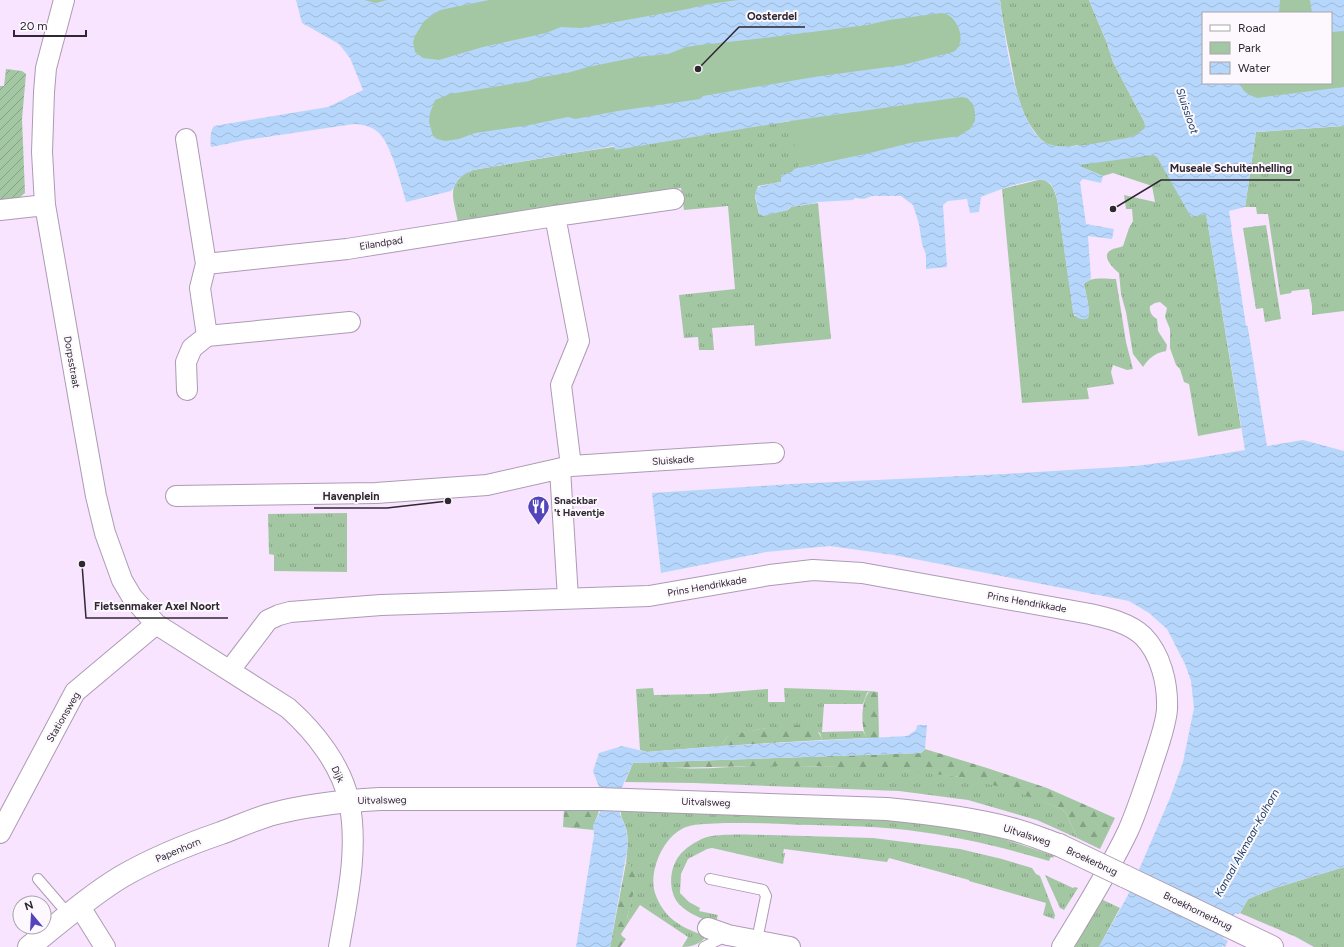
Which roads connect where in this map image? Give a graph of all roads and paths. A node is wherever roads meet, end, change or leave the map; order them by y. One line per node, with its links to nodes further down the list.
1 (64, 0): 4 (street, Dorpsstraat)
2 (186, 139): 7 (street)
3 (674, 199): 6 (street, Eilandpad)
4 (45, 205): 5 (street); 15 (street, Dorpsstraat)
5 (0, 210)
6 (555, 216): 7 (street, Eilandpad); 12 (street)
7 (206, 264): 9 (street)
8 (350, 322): 9 (street)
9 (207, 336): 10 (street)
10 (187, 390)
11 (774, 454): 12 (street, Sluiskade)
12 (566, 468): 13 (street, Sluiskade); 14 (street)
13 (176, 496)
14 (568, 598): 16 (street, Prins Hendrikkade); 30 (street, Prins Hendrikkade)
15 (156, 624): 16 (street, Dorpsstraat); 18 (street, Stationsweg)
16 (230, 670): 17 (street, Dijk)
17 (348, 801): 19 (street, Uitvalsweg); 23 (street, Papenhorn); 28 (street, Dijk)
18 (0, 834)
19 (1059, 845): 20 (street, Broekerbrug, bridge)
20 (1124, 876): 31 (street, Broekhornerbrug)
21 (38, 879): 23 (lane)
22 (710, 879): 25 (lane)
23 (74, 911): 26 (street, Papenhorn); 27 (street)
24 (706, 938): 25 (street)
25 (757, 940): 29 (street)
26 (29, 947)
27 (106, 947)
28 (339, 947)
29 (790, 947)
30 (1062, 947)
31 (1272, 947)

